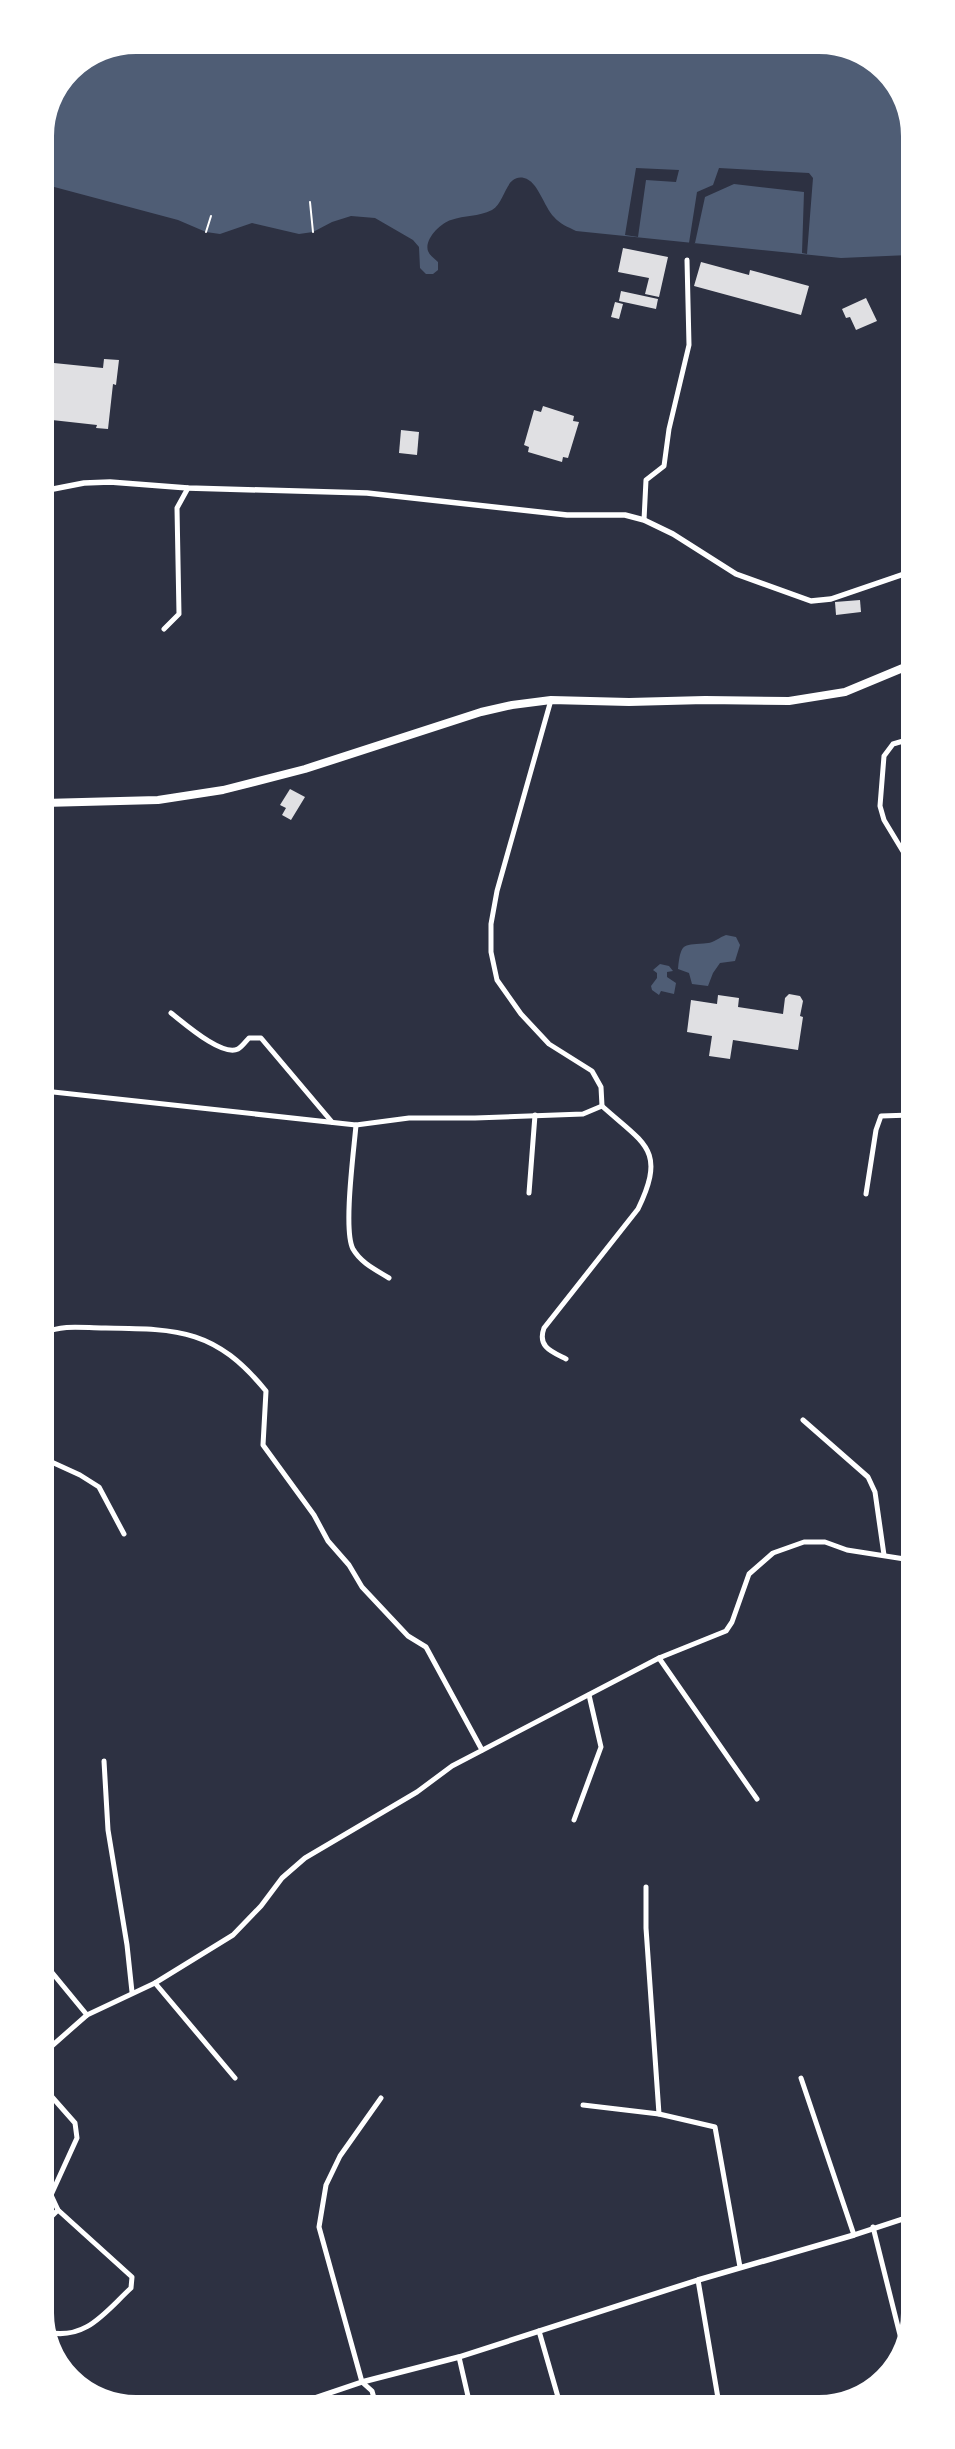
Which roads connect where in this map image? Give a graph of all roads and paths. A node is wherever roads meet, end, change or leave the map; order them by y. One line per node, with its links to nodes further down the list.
1 (310, 202): 4 (path)
2 (211, 216): 3 (path)
3 (206, 232)
4 (313, 232)
5 (687, 260): 8 (street)
6 (188, 488): 7 (street); 8 (street); 11 (street)
7 (51, 489)
8 (644, 520): 9 (street)
9 (902, 574): 10 (street)
10 (904, 578)
11 (164, 629)
12 (904, 668): 13 (main road)
13 (551, 700): 15 (main road); 19 (street)
14 (904, 741): 16 (street)
15 (51, 803)
16 (904, 852)
17 (171, 1013): 22 (street)
18 (51, 1092): 22 (street)
19 (602, 1106): 20 (street); 28 (street)
20 (535, 1115): 23 (street); 24 (street)
21 (904, 1115): 25 (street)
22 (333, 1123): 23 (street)
23 (356, 1125): 26 (street)
24 (530, 1193)
25 (866, 1194)
26 (389, 1278)
27 (51, 1330): 36 (street)
28 (566, 1359)
29 (803, 1420): 32 (street)
30 (51, 1462): 31 (street)
31 (124, 1534)
32 (884, 1555): 33 (street); 34 (street)
33 (904, 1559)
34 (659, 1658): 35 (street); 38 (street)
35 (590, 1695): 36 (street); 39 (street)
36 (482, 1750): 42 (street)
37 (104, 1761): 43 (street)
38 (757, 1799)
39 (574, 1820)
40 (646, 1887): 51 (street)
41 (51, 1971): 44 (street)
42 (155, 1983): 43 (street); 46 (street)
43 (132, 1992): 44 (street)
44 (87, 2015): 45 (street)
45 (51, 2047)
46 (235, 2078)
47 (801, 2078): 58 (street)
48 (51, 2096): 52 (street)
49 (381, 2098): 65 (street)
50 (583, 2105): 51 (street)
51 (659, 2114): 59 (street)
52 (51, 2195)
53 (51, 2195): 54 (street)
54 (58, 2210): 55 (street); 62 (street)
55 (51, 2217)
56 (904, 2218): 57 (street)
57 (873, 2227): 58 (street); 63 (street)
58 (854, 2235): 59 (street)
59 (740, 2268): 60 (street)
60 (698, 2280): 61 (street); 70 (street)
61 (539, 2331): 64 (street); 69 (street)
62 (54, 2333)
63 (900, 2336)
64 (459, 2357): 65 (street); 68 (street)
65 (362, 2382): 66 (street); 67 (street)
66 (315, 2398)
67 (374, 2398)
68 (468, 2398)
69 (558, 2398)
70 (718, 2398)

